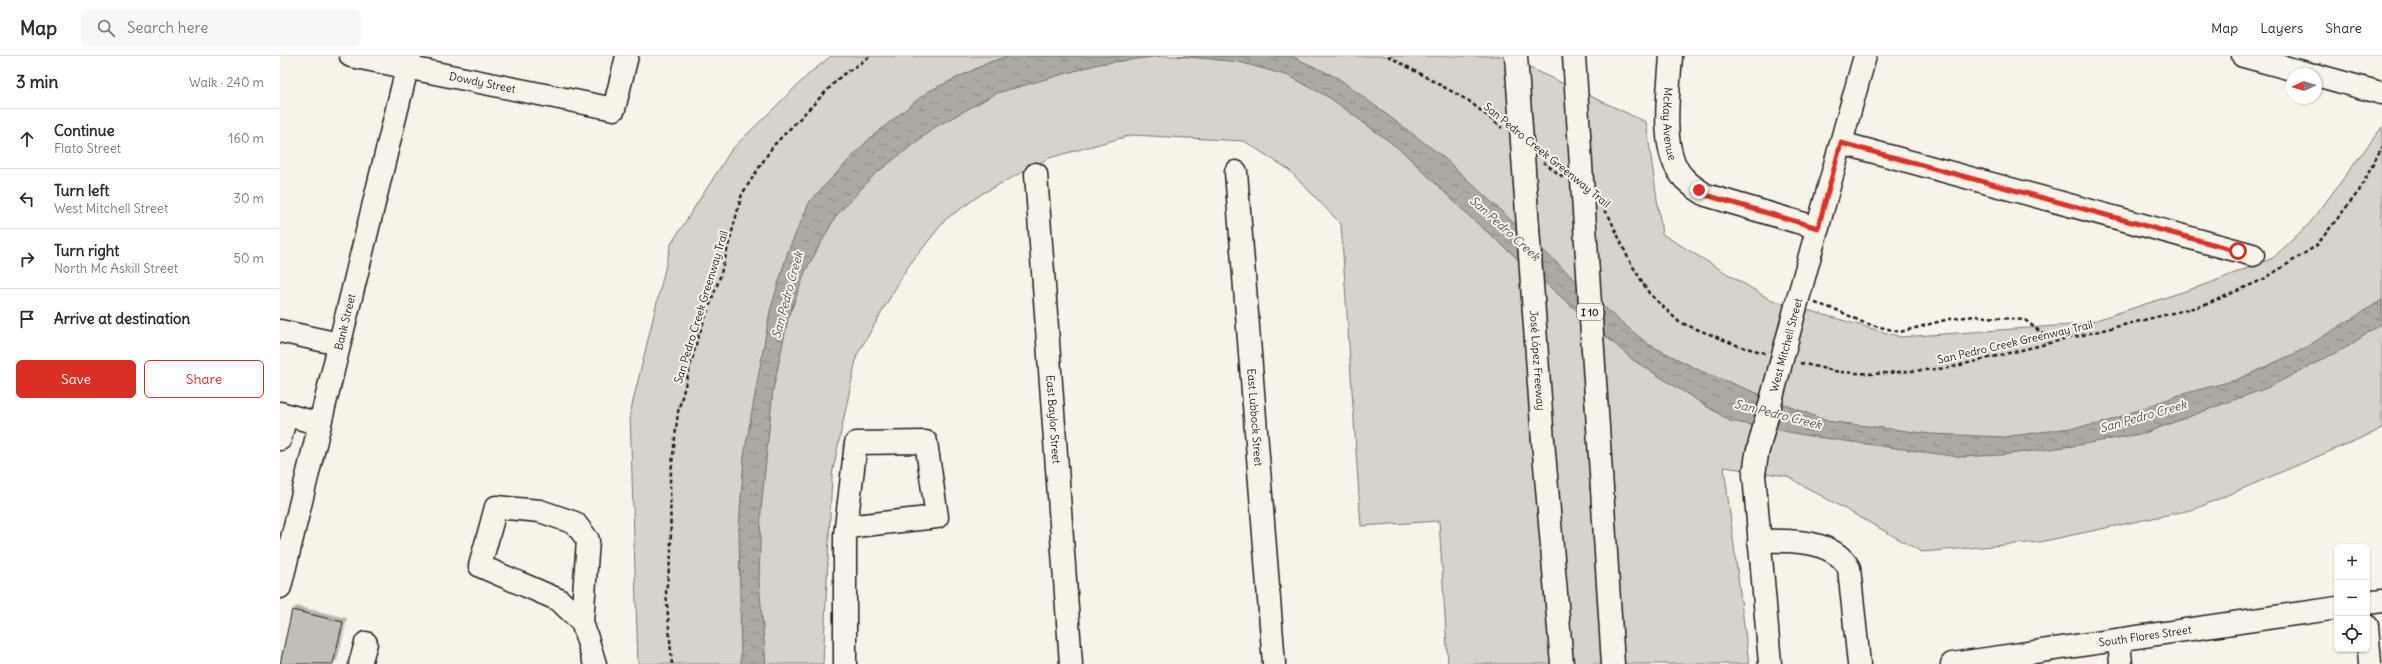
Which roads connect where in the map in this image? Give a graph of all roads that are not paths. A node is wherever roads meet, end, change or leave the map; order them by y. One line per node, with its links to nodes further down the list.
1 (351, 56): 9 (main road, Dowdy Street)
2 (627, 56): 9 (main road, Dowdy Street)
3 (1516, 56): 39 (main road, José López Freeway, bridge)
4 (1574, 56): 13 (main road, I 10)
5 (1583, 56): 13 (main road)
6 (1670, 56): 17 (main road, McKay Avenue)
7 (1865, 56): 14 (main road, West Mitchell Street)
8 (2242, 56): 10 (main road)
9 (408, 62): 20 (main road, Bank Street)
10 (2287, 68)
11 (2322, 78): 12 (main road)
12 (2381, 93)
13 (1579, 126): 40 (main road, I 10, bridge)
14 (1841, 143): 17 (main road, West Mitchell Street); 18 (main road)
15 (1236, 172): 38 (main road, East Lubbock Street)
16 (1036, 174): 37 (main road, East Baylor Street)
17 (1818, 228): 25 (main road, West Mitchell Street, bridge)
18 (2253, 255)
19 (280, 331): 20 (main road)
20 (339, 344): 22 (main road, Bank Street)
21 (283, 414): 22 (main road); 23 (main road)
22 (320, 424): 26 (main road, Bank Street)
23 (280, 439)
24 (846, 527): 24 (main road); 36 (main road)
25 (1759, 541): 41 (main road, West Mitchell Street); 42 (main road)
26 (280, 587)
27 (2382, 601): 28 (main road)
28 (2370, 603)
29 (2334, 608): 31 (main road, South Flores Street)
30 (582, 622): 30 (main road); 35 (main road)
31 (2119, 640): 43 (main road, South Flores Street); 44 (main road)
32 (366, 643): 34 (main road)
33 (2369, 652): 45 (main road)
34 (360, 664)
35 (595, 664)
36 (845, 664)
37 (1071, 664)
38 (1274, 664)
39 (1562, 664)
40 (1613, 664)
41 (1770, 664)
42 (1859, 664)
43 (1952, 664)
44 (2121, 664)
45 (2370, 664)

